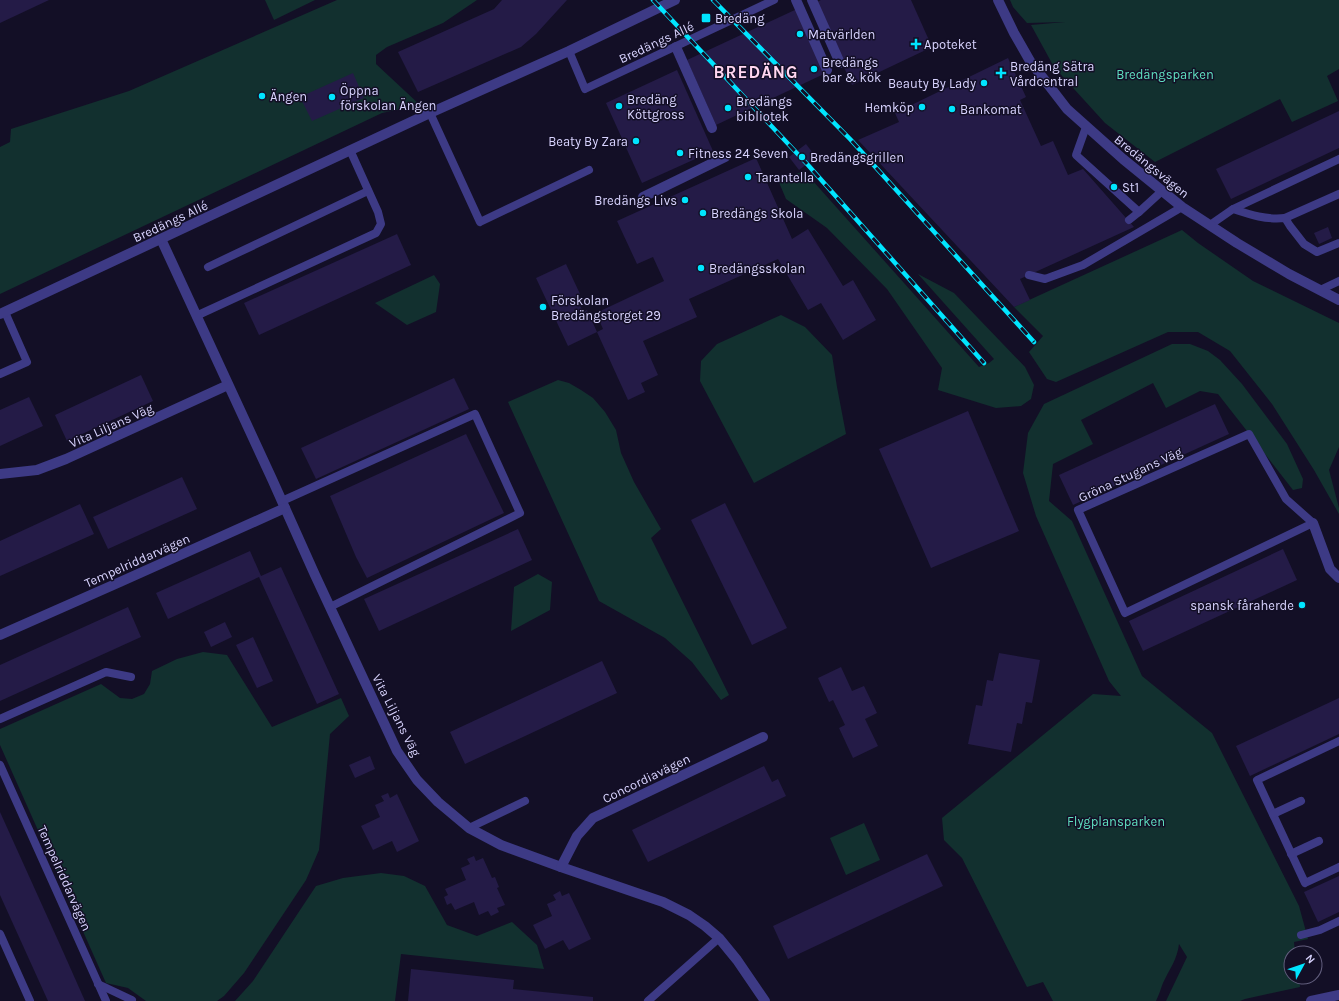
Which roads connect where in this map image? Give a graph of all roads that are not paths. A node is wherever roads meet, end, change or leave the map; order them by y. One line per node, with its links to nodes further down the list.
1 (675, 0): 7 (street, Bredängs Allé)
2 (774, 0): 6 (lane, Bredängs Allé)
3 (796, 0): 9 (street)
4 (812, 0): 8 (street)
5 (998, 0): 11 (street, Bredängsvägen)
6 (676, 47): 7 (lane, Bredängs Allé); 12 (street)
7 (569, 51): 10 (street, Bredängs Allé)
8 (840, 63)
9 (828, 70)
10 (430, 113): 13 (street, Bredängs Allé); 16 (lane)
11 (1086, 127): 18 (street, Bredängsvägen); 23 (lane)
12 (712, 128)
13 (350, 150): 17 (lane); 27 (street, Bredängs Allé)
14 (725, 157): 20 (street)
15 (1339, 159): 22 (lane)
16 (589, 170)
17 (368, 190): 29 (lane); 35 (lane)
18 (1162, 191): 21 (street, Bredängsvägen); 23 (lane)
19 (1339, 194): 24 (lane)
20 (643, 197)
21 (1182, 207): 26 (street, Bredängsvägen); 30 (lane)
22 (1233, 209): 24 (lane); 26 (lane)
23 (1139, 212): 25 (lane)
24 (1285, 218): 28 (lane)
25 (1129, 220)
26 (1210, 225): 32 (street, Bredängsvägen)
27 (161, 240): 34 (street, Bredängs Allé); 35 (street, Vita Liljans Väg)
28 (1339, 242)
29 (208, 268)
30 (1028, 275)
31 (1339, 282): 32 (lane)
32 (1320, 290): 33 (street, Bredängsvägen)
33 (1339, 300)
34 (3, 313): 36 (lane)
35 (196, 316): 37 (street, Vita Liljans Väg)
36 (0, 374)
37 (228, 385): 38 (street, Vita Liljans Väg); 39 (street, Vita Liljans Väg)
38 (0, 474)
39 (283, 504): 42 (street, Vita Liljans Väg); 42 (lane); 43 (street, Tempelriddarvägen)
40 (1313, 523): 40 (lane, Gröna Stugans Väg); 41 (street, Gröna Stugans Väg)
41 (1339, 578)
42 (330, 607): 52 (street, Vita Liljans Väg)
43 (0, 635)
44 (131, 677): 45 (lane)
45 (0, 719)
46 (763, 737): 55 (street, Concordiavägen)
47 (1339, 741): 51 (lane)
48 (0, 765): 61 (lane, Tempelriddarvägen)
49 (525, 801): 52 (lane)
50 (1301, 801): 51 (lane)
51 (1273, 814): 54 (lane)
52 (469, 828): 55 (street, Vita Liljans Väg)
53 (1320, 840): 54 (lane)
54 (1291, 854): 56 (lane)
55 (561, 867): 60 (street, Vita Liljans Väg)
56 (1339, 867)
57 (1339, 921): 59 (lane)
58 (0, 934): 64 (lane)
59 (1301, 935)
60 (719, 938): 66 (lane); 67 (street, Vita Liljans Väg)
61 (98, 984): 63 (lane); 65 (lane, Tempelriddarvägen)
62 (1339, 995): 68 (street)
63 (132, 1000)
64 (30, 1001)
65 (106, 1001)
66 (648, 1001)
67 (766, 1001)
68 (1311, 1001)

